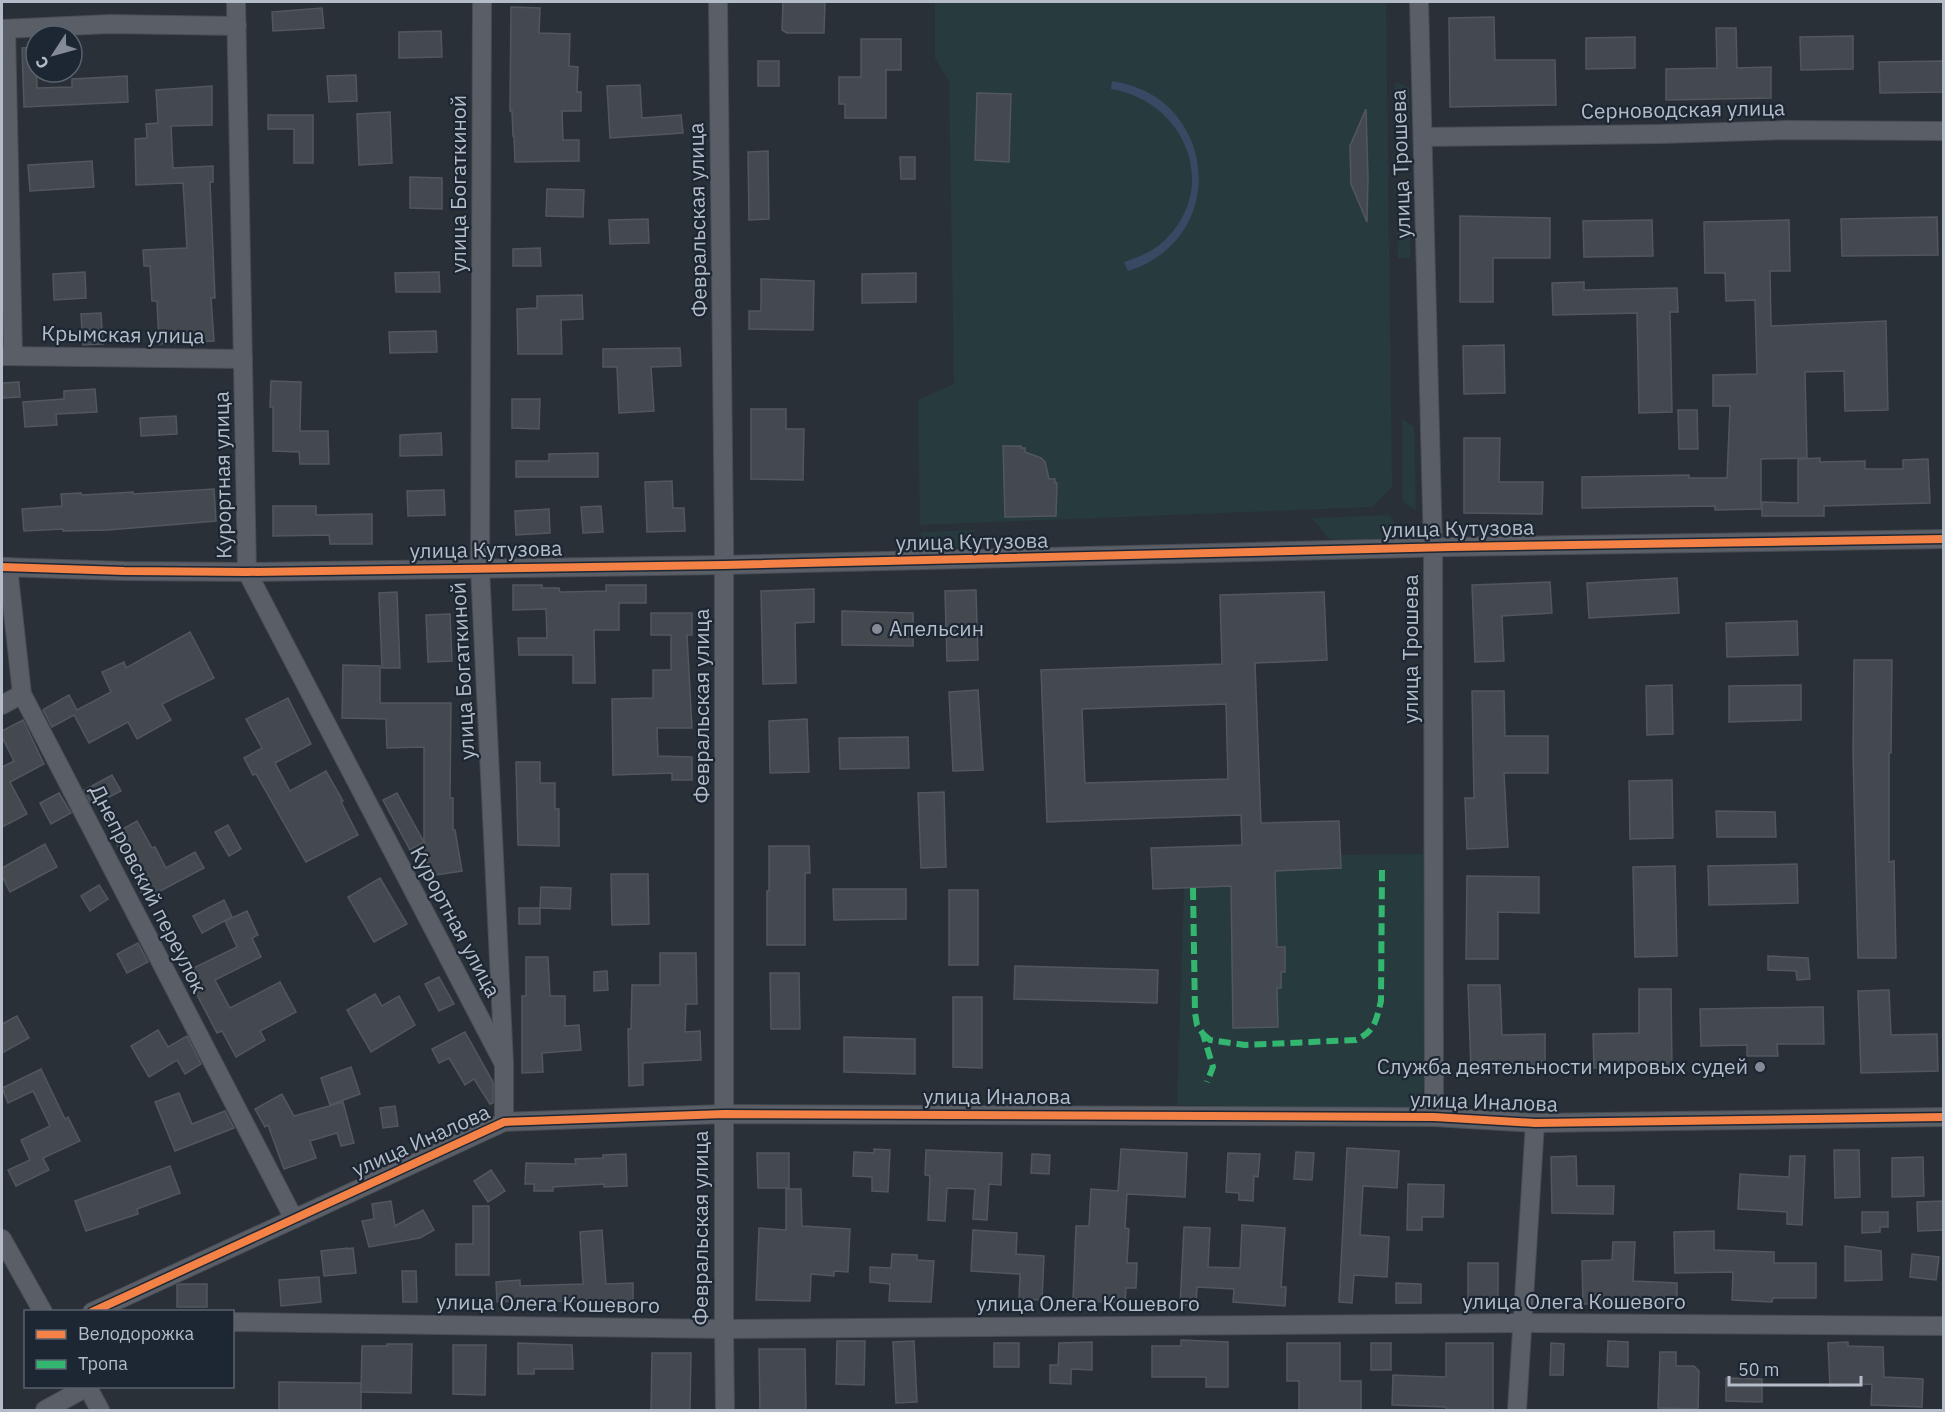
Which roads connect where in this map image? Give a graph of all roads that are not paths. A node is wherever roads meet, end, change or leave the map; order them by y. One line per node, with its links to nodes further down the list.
1 (236, 2): 5 (street, Курортная улица)
2 (482, 2): 15 (street, улица Богаткиной)
3 (718, 2): 13 (street, Февральская улица)
4 (1419, 2): 8 (street, улица Трошева)
5 (237, 26): 6 (street); 10 (street, Курортная улица)
6 (4, 29): 9 (street)
7 (1944, 130): 8 (street, Серноводская улица)
8 (1424, 136): 12 (street, улица Трошева)
9 (7, 356): 10 (street, Крымская улица)
10 (243, 359): 16 (street, Курортная улица)
11 (1944, 539): 12 (street, улица Кутузова)
12 (1433, 548): 13 (street, улица Кутузова); 21 (street, улица Трошева)
13 (724, 565): 15 (street, улица Кутузова); 20 (street, Февральская улица)
14 (5, 567): 16 (street, улица Кутузова); 17 (street, Днепровский переулок)
15 (480, 568): 16 (street, улица Кутузова); 19 (street, улица Богаткиной)
16 (247, 572): 19 (street, Курортная улица)
17 (22, 694): 18 (street); 25 (street, Днепровский переулок)
18 (2, 705)
19 (504, 1064): 23 (street, улица Богаткиной)
20 (724, 1114): 21 (street, улица Иналова); 23 (street, улица Иналова); 32 (street, Февральская улица)
21 (1434, 1117): 24 (street, улица Иналова)
22 (1944, 1117): 24 (street, улица Иналова)
23 (504, 1122): 25 (street, улица Иналова)
24 (1535, 1123): 30 (street)
25 (294, 1219): 28 (street, улица Иналова)
26 (2, 1239): 27 (street)
27 (42, 1310)
28 (94, 1310)
29 (234, 1322): 32 (street, улица Олега Кошевого)
30 (1522, 1323): 31 (street, улица Олега Кошевого); 32 (street, улица Олега Кошевого); 38 (street)
31 (1944, 1326)
32 (724, 1329): 37 (street, Февральская улица)
33 (85, 1388): 35 (street)
34 (88, 1388): 36 (street)
35 (45, 1410)
36 (100, 1410)
37 (725, 1410)
38 (1517, 1410)

